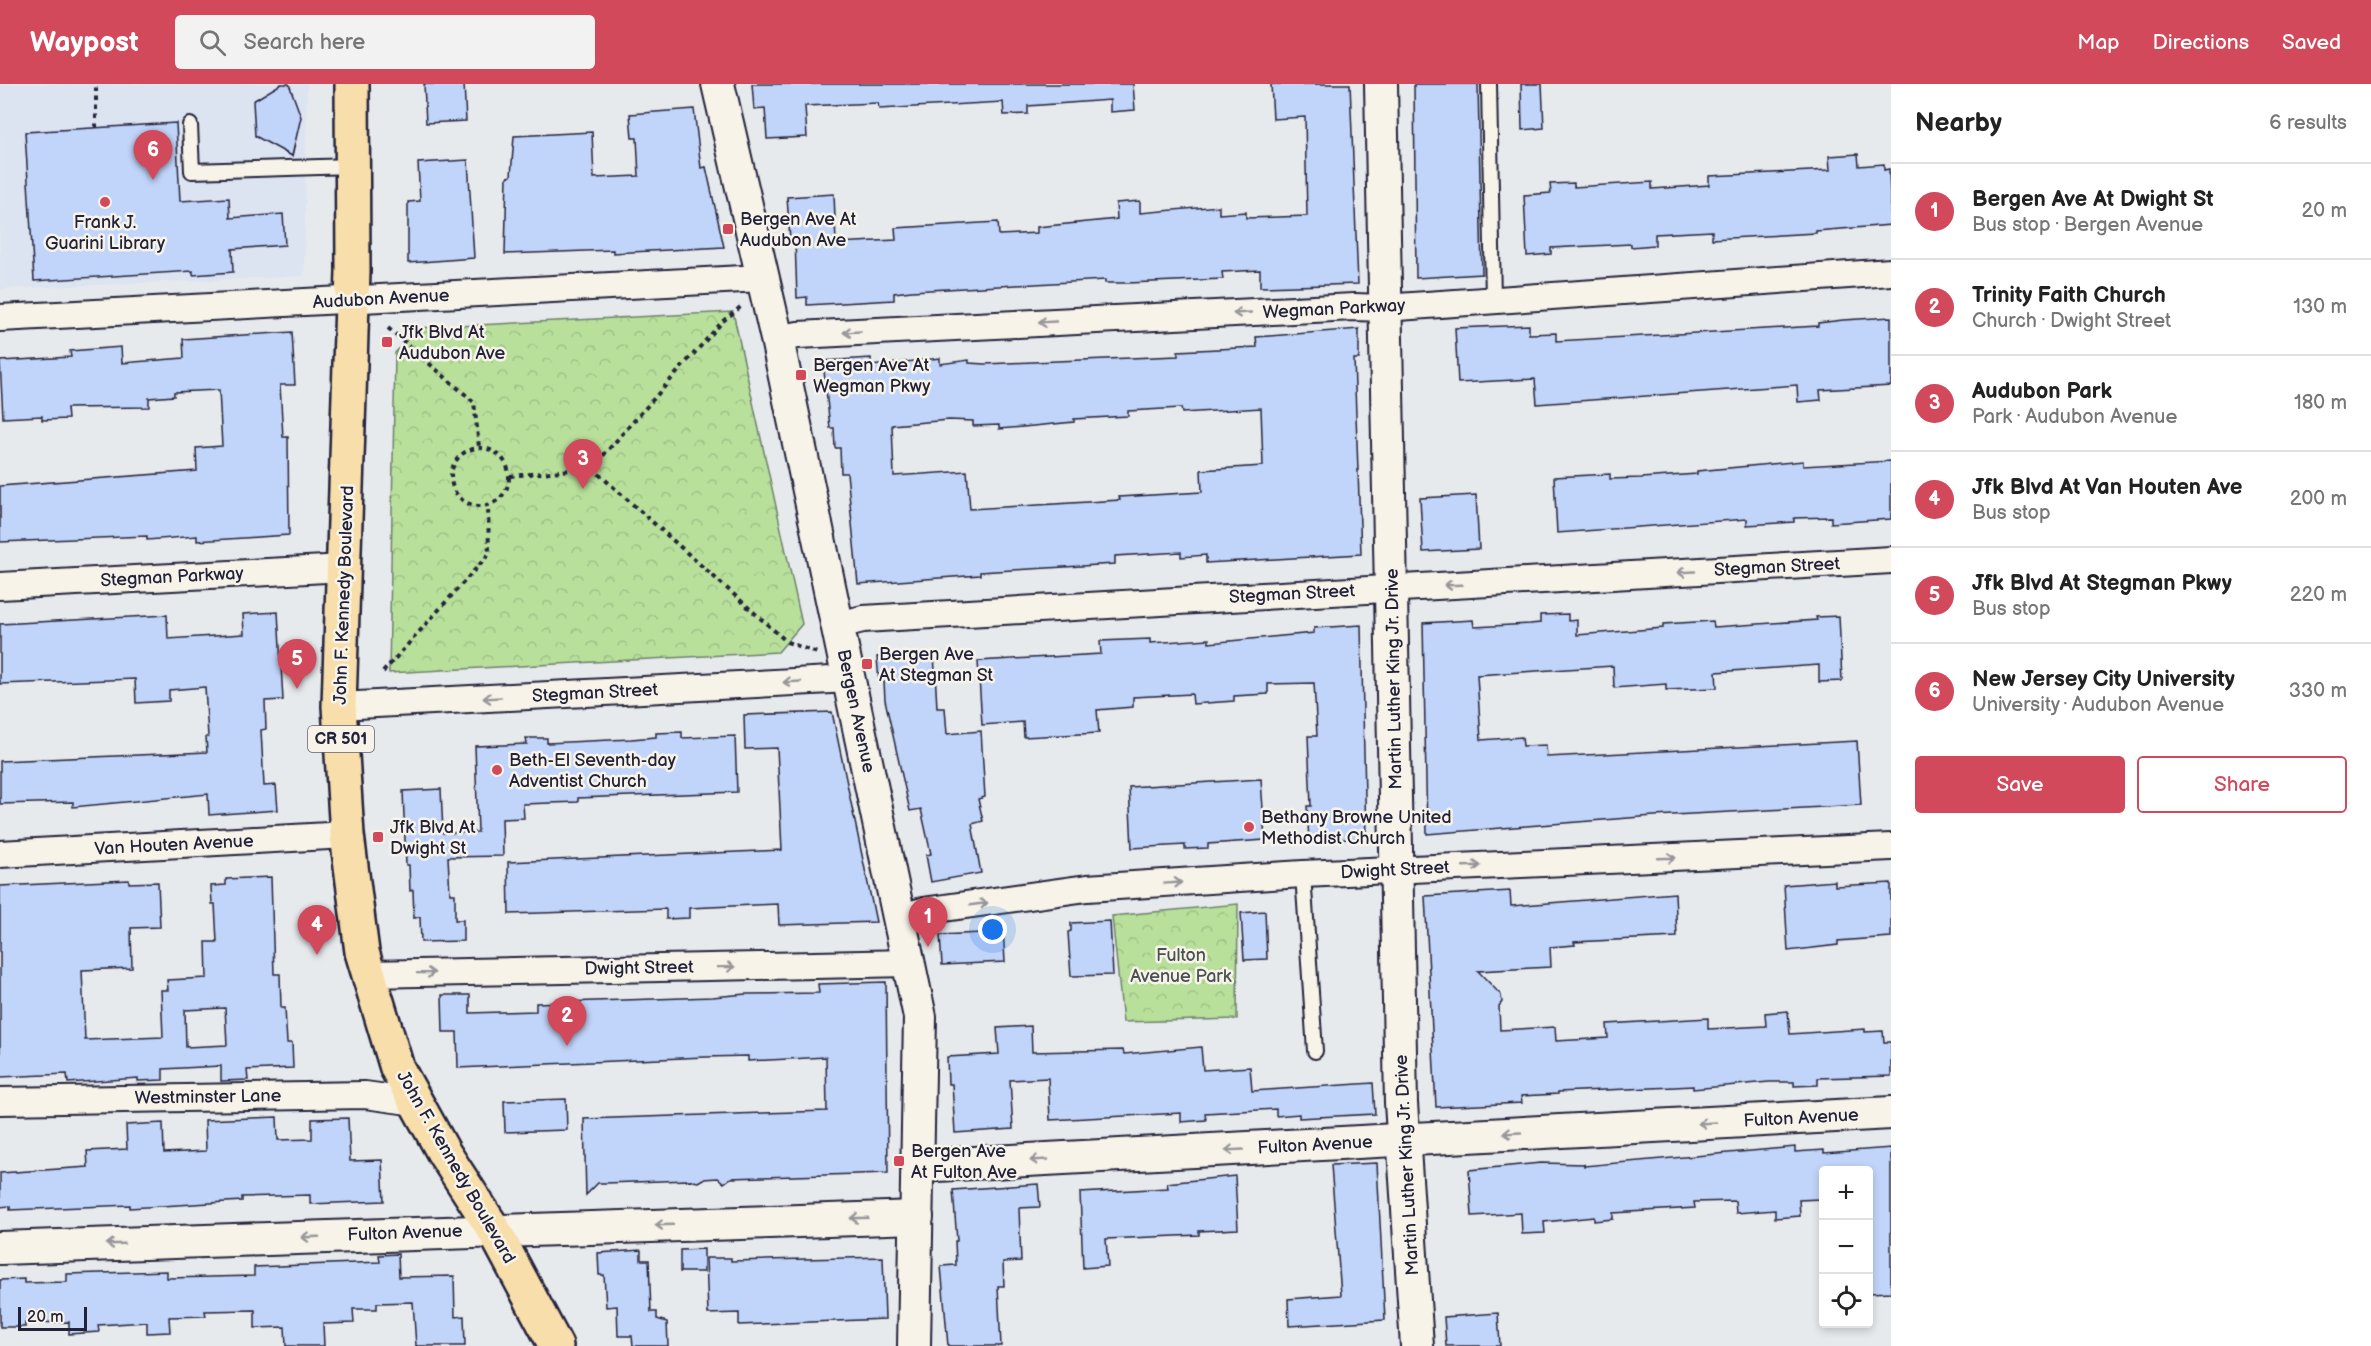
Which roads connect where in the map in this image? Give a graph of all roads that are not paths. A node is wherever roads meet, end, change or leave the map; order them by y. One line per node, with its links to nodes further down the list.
1 (352, 84): 6 (main road, John F. Kennedy Boulevard / CR 501)
2 (718, 84): 8 (street, Bergen Avenue)
3 (1381, 84): 11 (street, Martin Luther King Jr. Drive)
4 (1489, 84): 10 (lane)
5 (190, 125): 6 (lane)
6 (352, 166): 9 (main road, John F. Kennedy Boulevard / CR 501)
7 (1891, 273): 10 (street, Wegman Parkway)
8 (762, 278): 9 (street, Audubon Avenue); 13 (street, Bergen Avenue)
9 (352, 300): 12 (street, Audubon Avenue); 15 (main road, John F. Kennedy Boulevard / CR 501)
10 (1493, 300): 11 (street, Wegman Parkway)
11 (1384, 308): 13 (street, Wegman Parkway, one-way to 13); 17 (street, Martin Luther King Jr. Drive)
12 (0, 318)
13 (777, 339): 18 (street, Bergen Avenue)
14 (1891, 561): 17 (street, Stegman Street, one-way to 17)
15 (345, 568): 16 (street, Stegman Parkway); 20 (main road, John F. Kennedy Boulevard / CR 501)
16 (0, 586)
17 (1392, 588): 18 (street, Stegman Street); 24 (street, Martin Luther King Jr. Drive)
18 (838, 625): 19 (street, Bergen Avenue)
19 (850, 679): 20 (street, Stegman Street, one-way to 20); 26 (street, Bergen Avenue)
20 (339, 706): 21 (main road, John F. Kennedy Boulevard / CR 501)
21 (347, 836): 23 (street, Van Houten Avenue); 28 (main road, John F. Kennedy Boulevard / CR 501)
22 (1891, 847): 24 (street, Dwight Street, one-way to 22)
23 (0, 854)
24 (1398, 870): 25 (street, Dwight Street); 33 (street, Martin Luther King Jr. Drive)
25 (1303, 874): 26 (street, Dwight Street, one-way to 25); 29 (lane)
26 (901, 917): 27 (street, Bergen Avenue)
27 (910, 963): 28 (street, Dwight Street, one-way to 27); 34 (street, Bergen Avenue)
28 (368, 974): 31 (main road, John F. Kennedy Boulevard / CR 501)
29 (1315, 1051)
30 (0, 1101): 31 (street, Westminster Lane)
31 (416, 1102): 36 (main road, John F. Kennedy Boulevard / CR 501)
32 (1891, 1113): 33 (street, Fulton Avenue, one-way to 33)
33 (1404, 1141): 34 (street, Fulton Avenue, one-way to 34); 40 (street, Martin Luther King Jr. Drive)
34 (919, 1166): 35 (street, Bergen Avenue)
35 (917, 1217): 36 (street, Fulton Avenue, one-way to 36); 39 (street, Bergen Avenue)
36 (494, 1230): 37 (street, Fulton Avenue, one-way to 37); 38 (main road, John F. Kennedy Boulevard / CR 501)
37 (0, 1248)
38 (556, 1346)
39 (914, 1346)
40 (1417, 1346)

